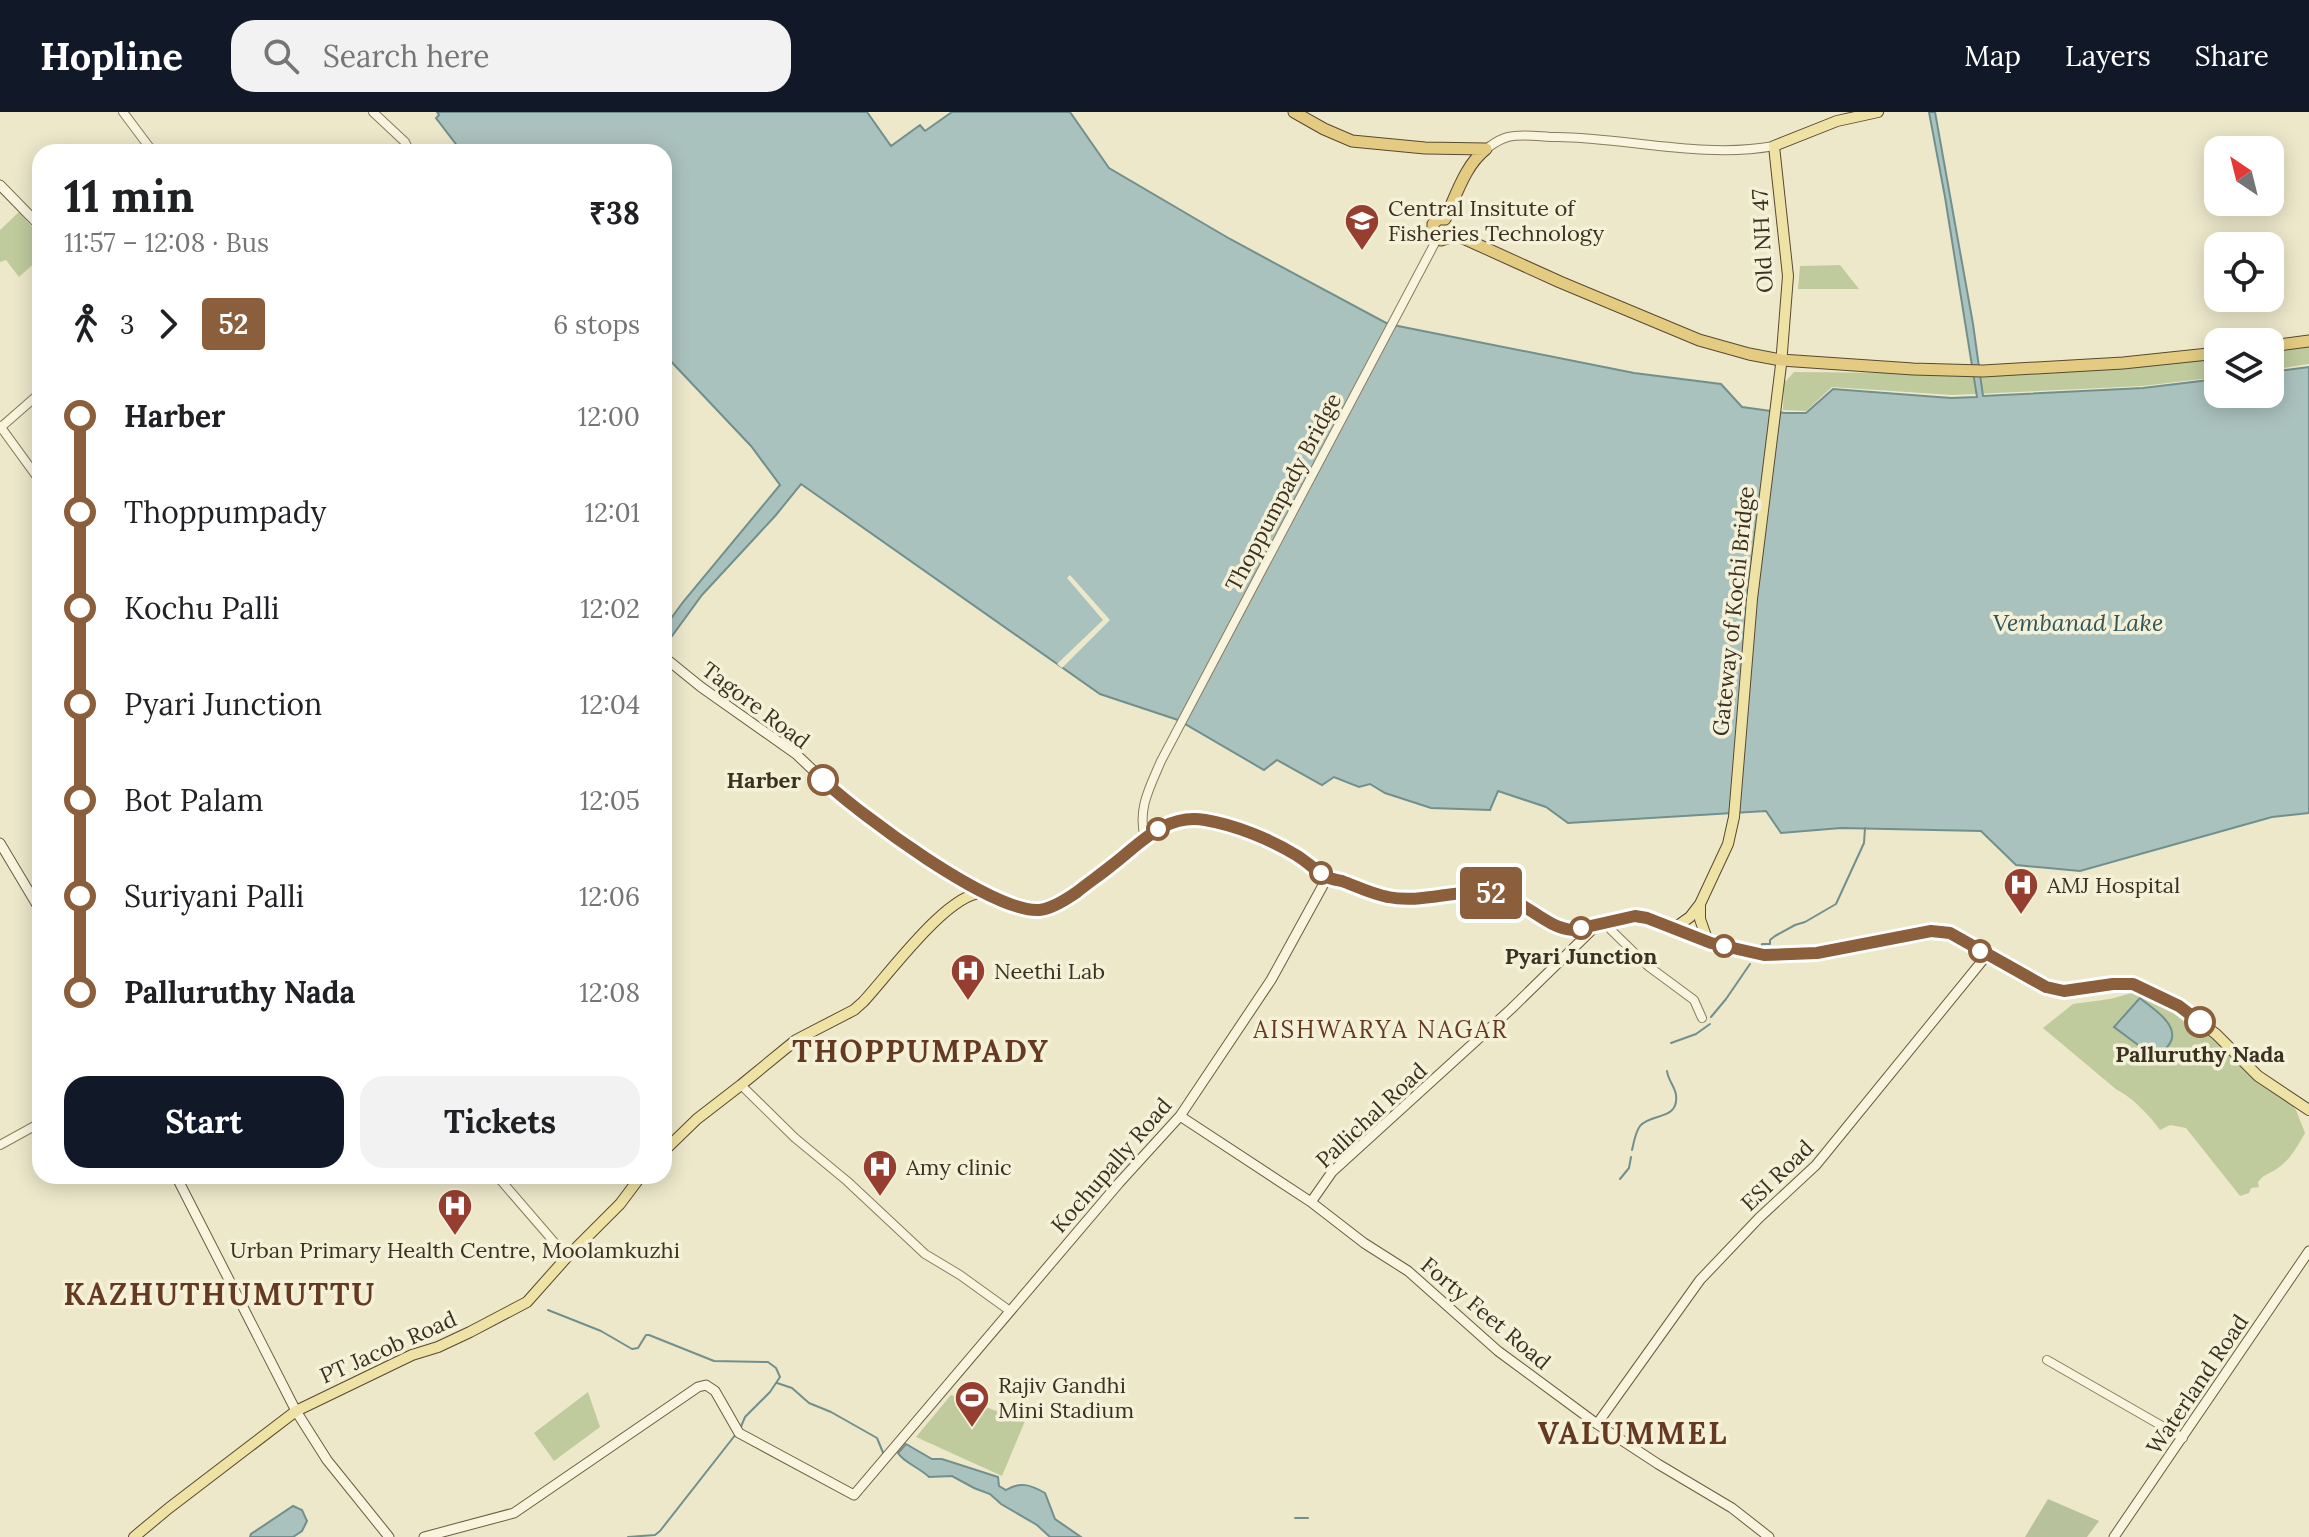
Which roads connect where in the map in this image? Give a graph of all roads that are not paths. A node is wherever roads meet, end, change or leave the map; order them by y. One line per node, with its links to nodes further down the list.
1 (123, 112): 5 (street)
2 (373, 112): 6 (street)
3 (1294, 112): 8 (highway)
4 (1878, 112): 7 (main road)
5 (147, 144)
6 (406, 144)
7 (1774, 146): 8 (street); 17 (main road, Old NH 47)
8 (1486, 149): 11 (highway)
9 (0, 185): 10 (main road)
10 (32, 218)
11 (1445, 219): 12 (highway); 13 (highway)
12 (1452, 233): 13 (highway); 17 (highway)
13 (1437, 239): 23 (street, Thoppumpady Bridge)
14 (2309, 341): 15 (highway)
15 (2284, 344)
16 (2204, 354): 17 (highway)
17 (1781, 360): 18 (main road, Old NH 47)
18 (1778, 382): 28 (main road, Gateway of Kochi Bridge)
19 (32, 400): 20 (street)
20 (0, 427): 21 (street)
21 (32, 470)
22 (672, 663): 26 (main road, Tagore Road)
23 (1145, 838): 25 (main road); 26 (main road)
24 (0, 843): 27 (main road)
25 (1327, 878): 29 (main road); 37 (main road, Kochupally Road)
26 (983, 893): 35 (main road)
27 (32, 897)
28 (1700, 904): 30 (main road); 31 (main road); 32 (main road)
29 (1602, 924): 30 (main road); 34 (street); 44 (main road, Pallichal Road)
30 (1673, 929): 31 (main road)
31 (1691, 935): 32 (main road)
32 (1708, 942): 33 (main road)
33 (1987, 955): 36 (main road); 50 (main road, ESI Road)
34 (1702, 1018)
35 (741, 1085): 39 (main road); 47 (street)
36 (2309, 1110)
37 (1180, 1116): 44 (main road, Forty Feet Road); 47 (main road, Kochupally Road)
38 (32, 1127): 40 (street)
39 (672, 1143)
40 (0, 1145)
41 (180, 1184): 49 (main road)
42 (504, 1184): 46 (street)
43 (635, 1184): 46 (main road, PT Jacob Road)
44 (1311, 1202): 50 (main road, Forty Feet Road)
45 (2309, 1251): 51 (main road, Waterland Road)
46 (567, 1257): 49 (main road, PT Jacob Road)
47 (1010, 1311): 54 (main road, Kochupally Road)
48 (2047, 1360): 51 (street)
49 (296, 1411): 52 (main road, PT Jacob Road); 53 (main road)
50 (1597, 1424): 55 (main road, Forty Feet Road)
51 (2183, 1438): 56 (main road, Waterland Road)
52 (134, 1537)
53 (389, 1537)
54 (424, 1537)
55 (1769, 1537)
56 (2114, 1537)

